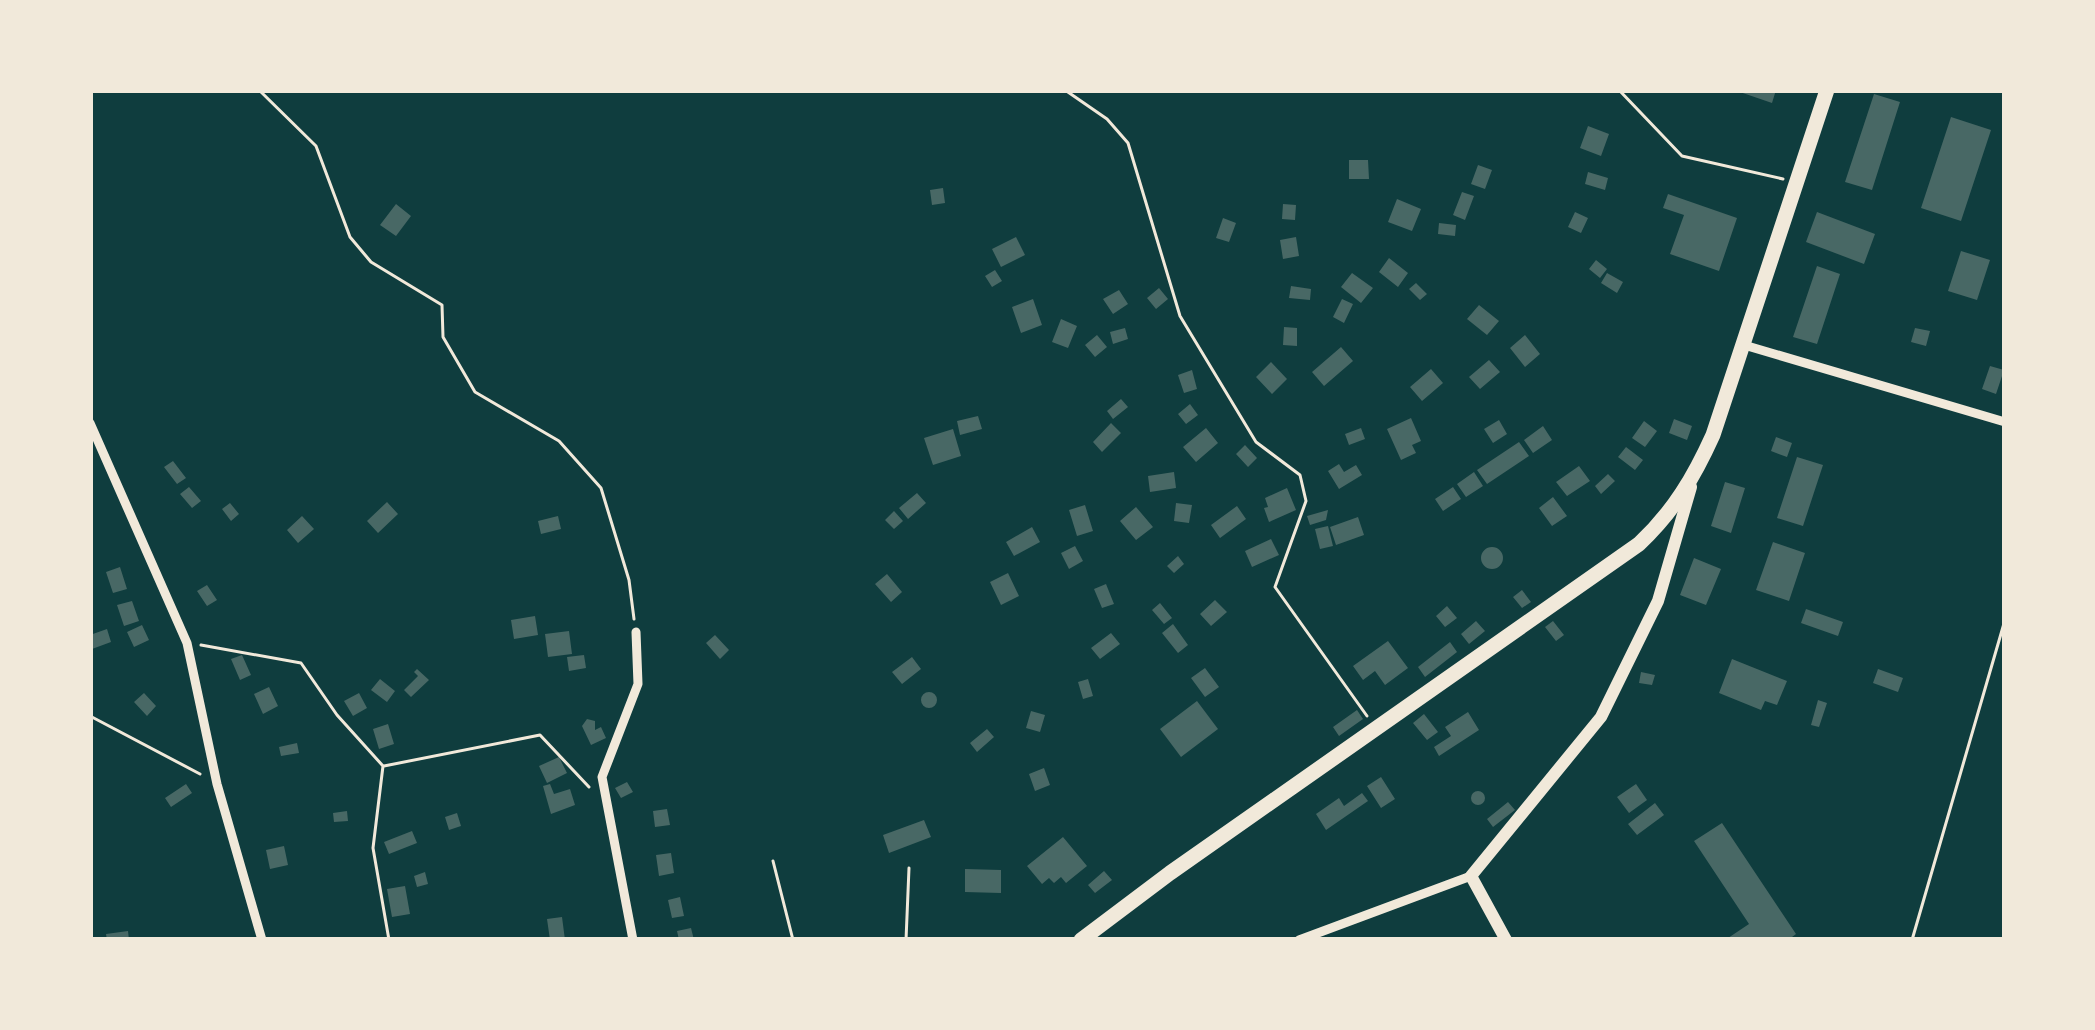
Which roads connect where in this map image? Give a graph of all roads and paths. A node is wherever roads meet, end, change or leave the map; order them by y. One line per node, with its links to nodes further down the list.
1 (259, 90): 11 (path)
2 (1065, 90): 14 (path)
3 (1619, 90): 5 (path)
4 (1827, 90): 5 (main road)
5 (1797, 182): 6 (main road)
6 (1744, 345): 7 (street); 9 (main road)
7 (2005, 422)
8 (90, 424): 12 (street)
9 (1693, 480): 14 (main road); 20 (street)
10 (2005, 620): 29 (path)
11 (636, 632): 17 (street)
12 (187, 643): 15 (path); 16 (street)
13 (90, 716): 16 (path)
14 (1376, 729): 26 (main road)
15 (383, 766): 17 (path); 22 (path)
16 (218, 784): 21 (street)
17 (606, 806): 23 (street)
18 (773, 860): 24 (path)
19 (908, 868): 25 (path)
20 (1471, 876): 27 (street); 28 (street)
21 (262, 940)
22 (389, 940)
23 (633, 940)
24 (793, 940)
25 (906, 940)
26 (1081, 940)
27 (1299, 940)
28 (1506, 940)
29 (1912, 940)

